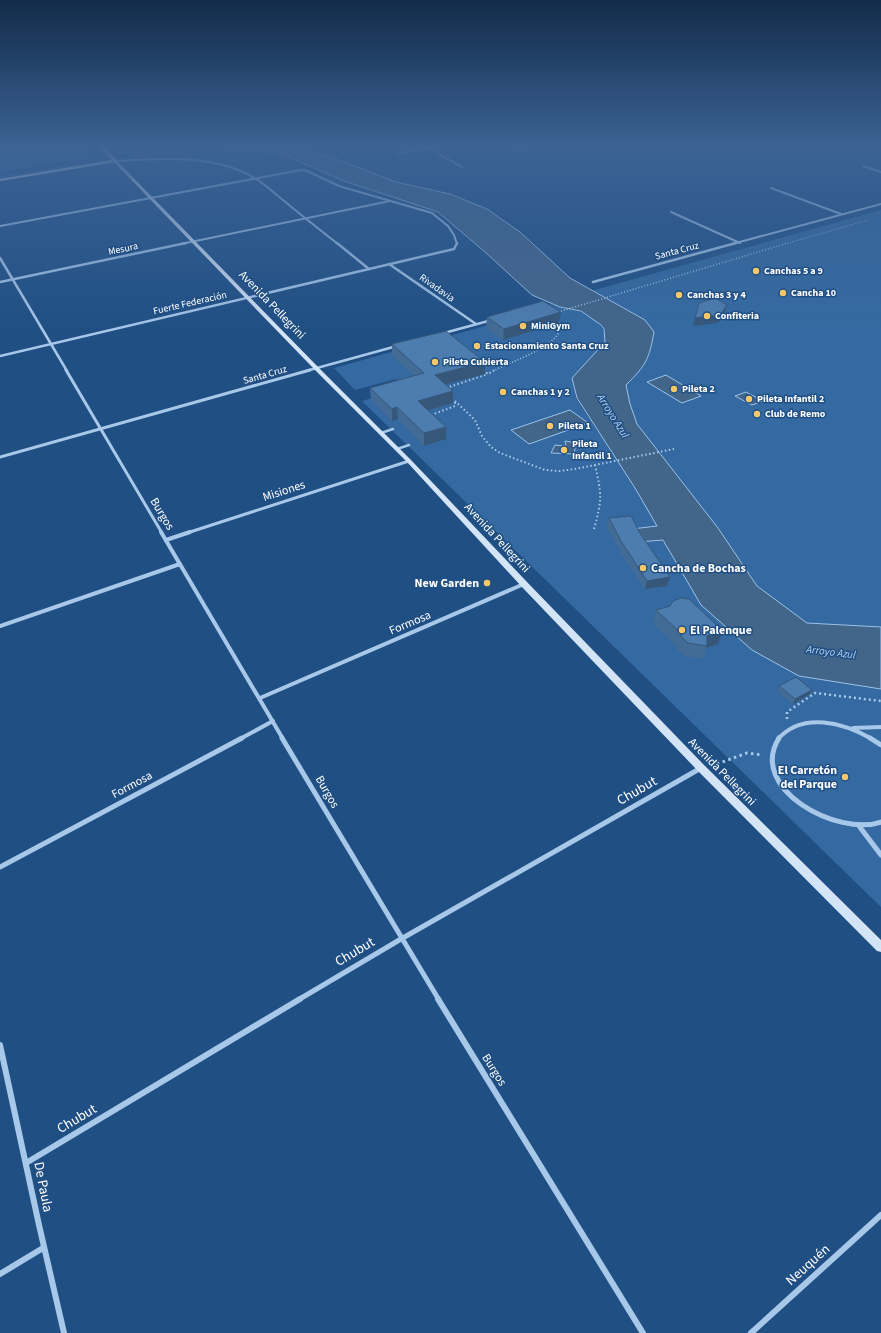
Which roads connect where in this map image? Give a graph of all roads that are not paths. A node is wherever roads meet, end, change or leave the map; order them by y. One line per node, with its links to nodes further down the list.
1 (107, 206): 11 (street)
2 (159, 206): 12 (main road, Avenida Pellegrini)
3 (291, 206): 10 (street)
4 (366, 206): 10 (street, Mesura)
5 (407, 206): 15 (street, Fuerte Federación)
6 (819, 206): 9 (street)
7 (873, 206): 9 (street, Santa Cruz)
8 (671, 212): 13 (street)
9 (842, 215): 13 (street, Santa Cruz)
10 (307, 219): 12 (street, Mesura); 16 (street)
11 (0, 226)
12 (194, 242): 17 (street, Mesura); 20 (main road, Avenida Pellegrini)
13 (740, 243): 19 (street, Santa Cruz)
14 (0, 258): 17 (street, Burgos)
15 (389, 264): 16 (street, Fuerte Federación); 22 (street, Rivadavia)
16 (369, 269): 20 (street, Fuerte Federación)
17 (13, 280): 18 (street, Mesura); 24 (street, Burgos)
18 (0, 282)
19 (593, 282)
20 (249, 297): 24 (street, Fuerte Federación); 27 (main road, Avenida Pellegrini)
21 (498, 318): 22 (street)
22 (476, 324): 23 (street)
23 (438, 335)
24 (51, 344): 26 (street, Fuerte Federación); 28 (street, Burgos)
25 (400, 345): 27 (street, Santa Cruz)
26 (0, 356)
27 (317, 369): 28 (street, Santa Cruz); 30 (main road, Avenida Pellegrini)
28 (100, 429): 33 (street, Santa Cruz); 35 (street, Burgos)
29 (393, 429): 30 (lane)
30 (381, 433): 32 (main road, Avenida Pellegrini)
31 (408, 445): 32 (lane)
32 (397, 448): 34 (main road, Avenida Pellegrini)
33 (0, 457)
34 (409, 461): 35 (street, Misiones); 37 (main road, Avenida Pellegrini)
35 (166, 540): 36 (street, Burgos)
36 (180, 564): 38 (street); 39 (street, Burgos)
37 (524, 584): 39 (street, Formosa); 44 (main road, Avenida Pellegrini)
38 (0, 626)
39 (260, 698): 40 (street, Burgos)
40 (273, 721): 48 (street, Formosa); 49 (street, Burgos)
41 (881, 727): 42 (street)
42 (852, 728): 43 (street); 46 (street)
43 (881, 745)
44 (701, 768): 49 (street, Chubut); 50 (main road, Avenida Pellegrini)
45 (881, 822): 46 (street)
46 (859, 826): 47 (street)
47 (881, 855)
48 (0, 867)
49 (401, 939): 52 (street, Chubut); 57 (street, Burgos)
50 (881, 947)
51 (0, 1045): 52 (street, De Paula)
52 (26, 1164): 54 (street, De Paula)
53 (881, 1215): 58 (street, Neuquén)
54 (43, 1248): 55 (street); 56 (street, De Paula)
55 (0, 1274)
56 (64, 1333)
57 (643, 1333)
58 (751, 1333)

